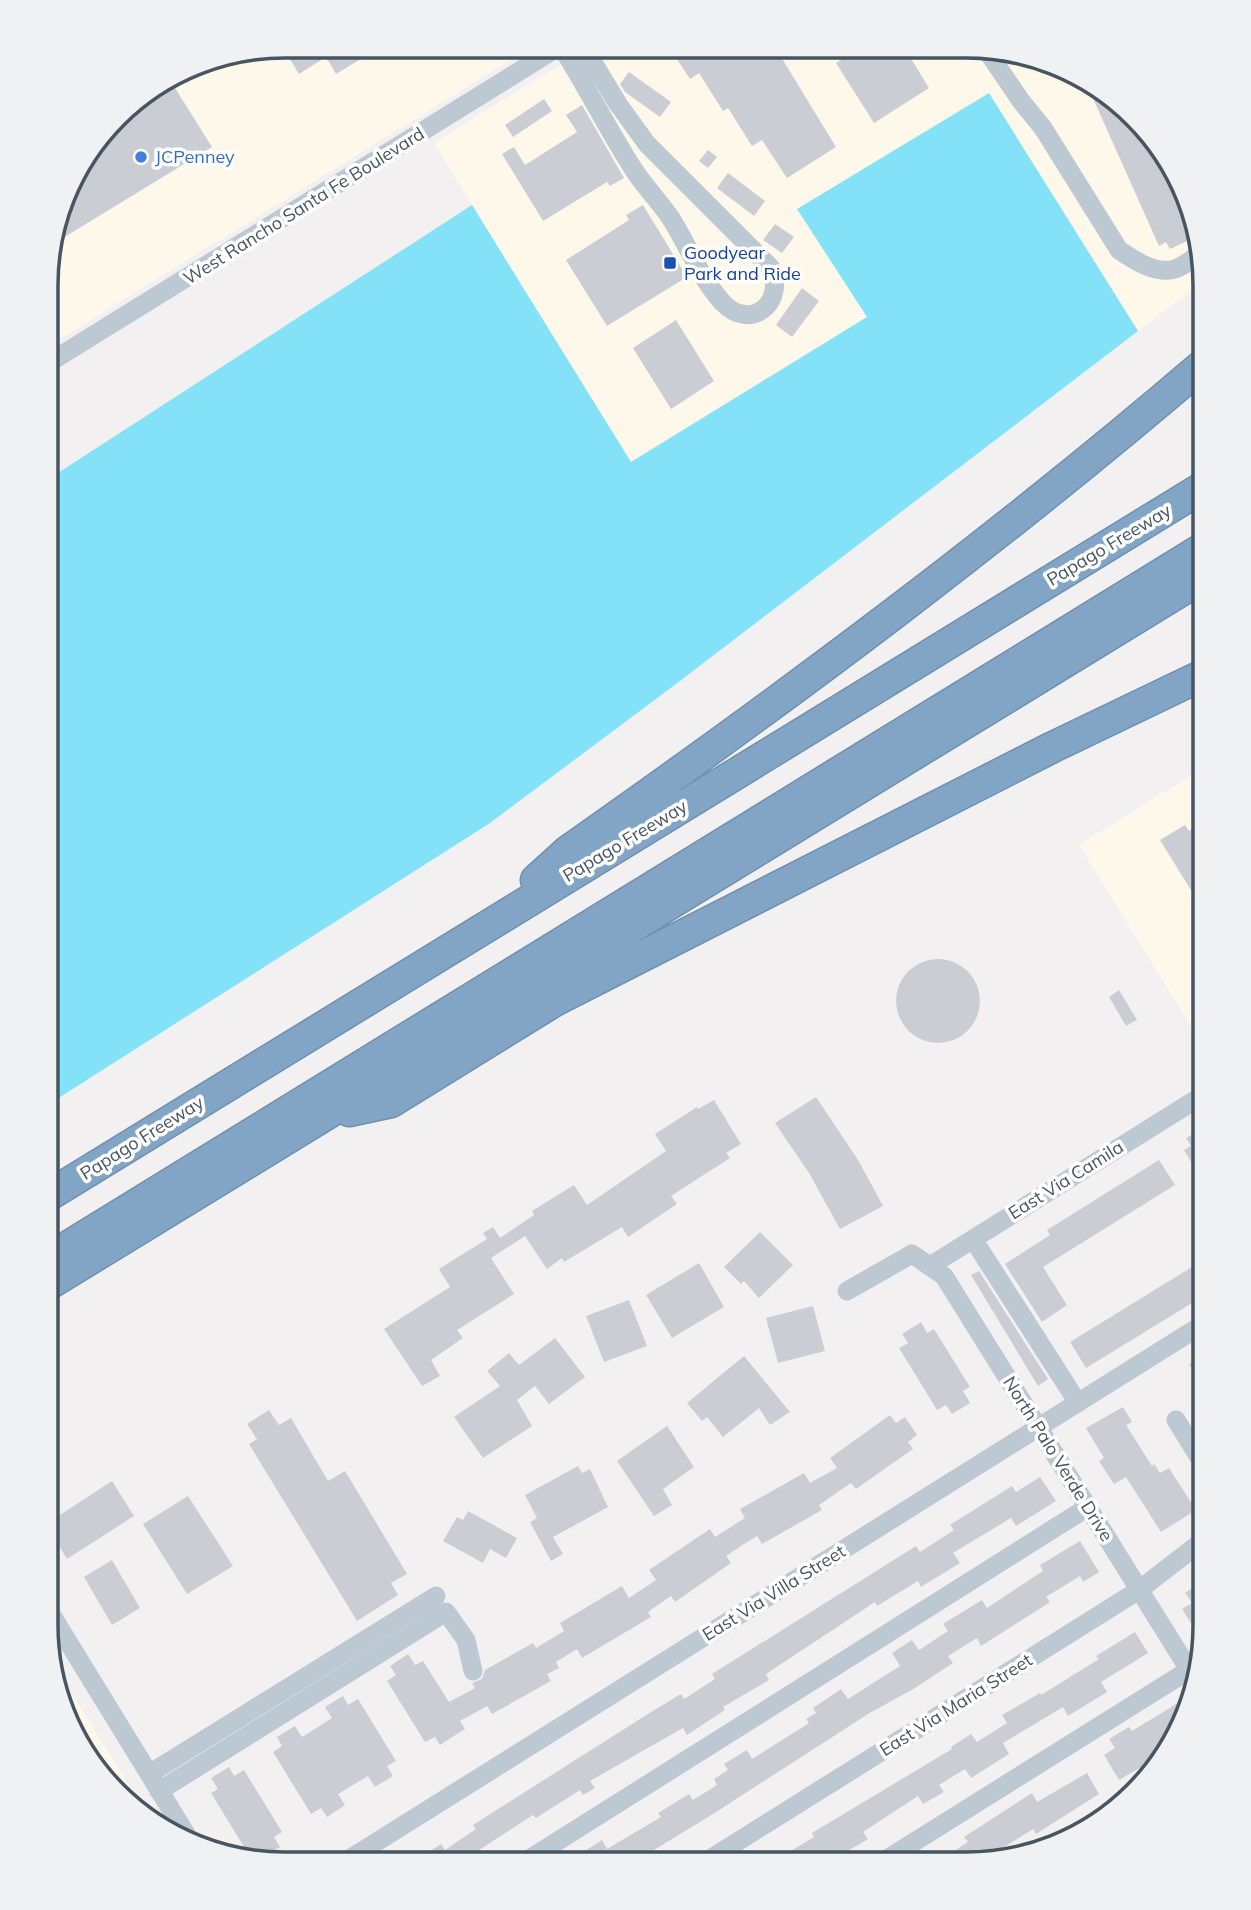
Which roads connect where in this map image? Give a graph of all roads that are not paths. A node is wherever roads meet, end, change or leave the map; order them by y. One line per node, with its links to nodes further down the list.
1 (541, 58): 6 (street, West Rancho Santa Fe Boulevard)
2 (567, 58): 3 (street)
3 (590, 58)
4 (993, 60): 5 (street)
5 (1191, 259)
6 (58, 357)
7 (1193, 373): 12 (highway)
8 (1193, 493): 12 (highway, Papago Freeway)
9 (1193, 554): 17 (highway)
10 (1193, 583): 14 (highway)
11 (1193, 680): 14 (highway)
12 (481, 929): 15 (highway, Papago Freeway)
13 (1193, 1103): 16 (street, East Via Camila)
14 (324, 1117): 19 (highway)
15 (58, 1190)
16 (973, 1239): 18 (street, East Via Camila); 22 (street)
17 (58, 1253)
18 (930, 1266): 20 (street, North Palo Verde Drive); 24 (street, North Palo Verde Drive)
19 (58, 1279)
20 (847, 1291)
21 (1193, 1331): 22 (street, East Via Villa Street)
22 (1078, 1403): 24 (street, East Via Villa Street)
23 (1176, 1420): 25 (street)
24 (1039, 1428): 26 (street, North Palo Verde Drive); 35 (street, East Via Villa Street)
25 (1193, 1448)
26 (1088, 1507): 28 (street, North Palo Verde Drive); 36 (street)
27 (1193, 1548): 28 (street, East Via Maria Street)
28 (1139, 1590): 30 (street, North Palo Verde Drive); 37 (street, East Via Maria Street)
29 (58, 1626): 33 (street)
30 (1189, 1670)
31 (473, 1671): 33 (street)
32 (1187, 1675): 38 (street)
33 (154, 1783): 34 (street)
34 (182, 1827)
35 (361, 1852)
36 (540, 1852)
37 (721, 1852)
38 (899, 1852)

